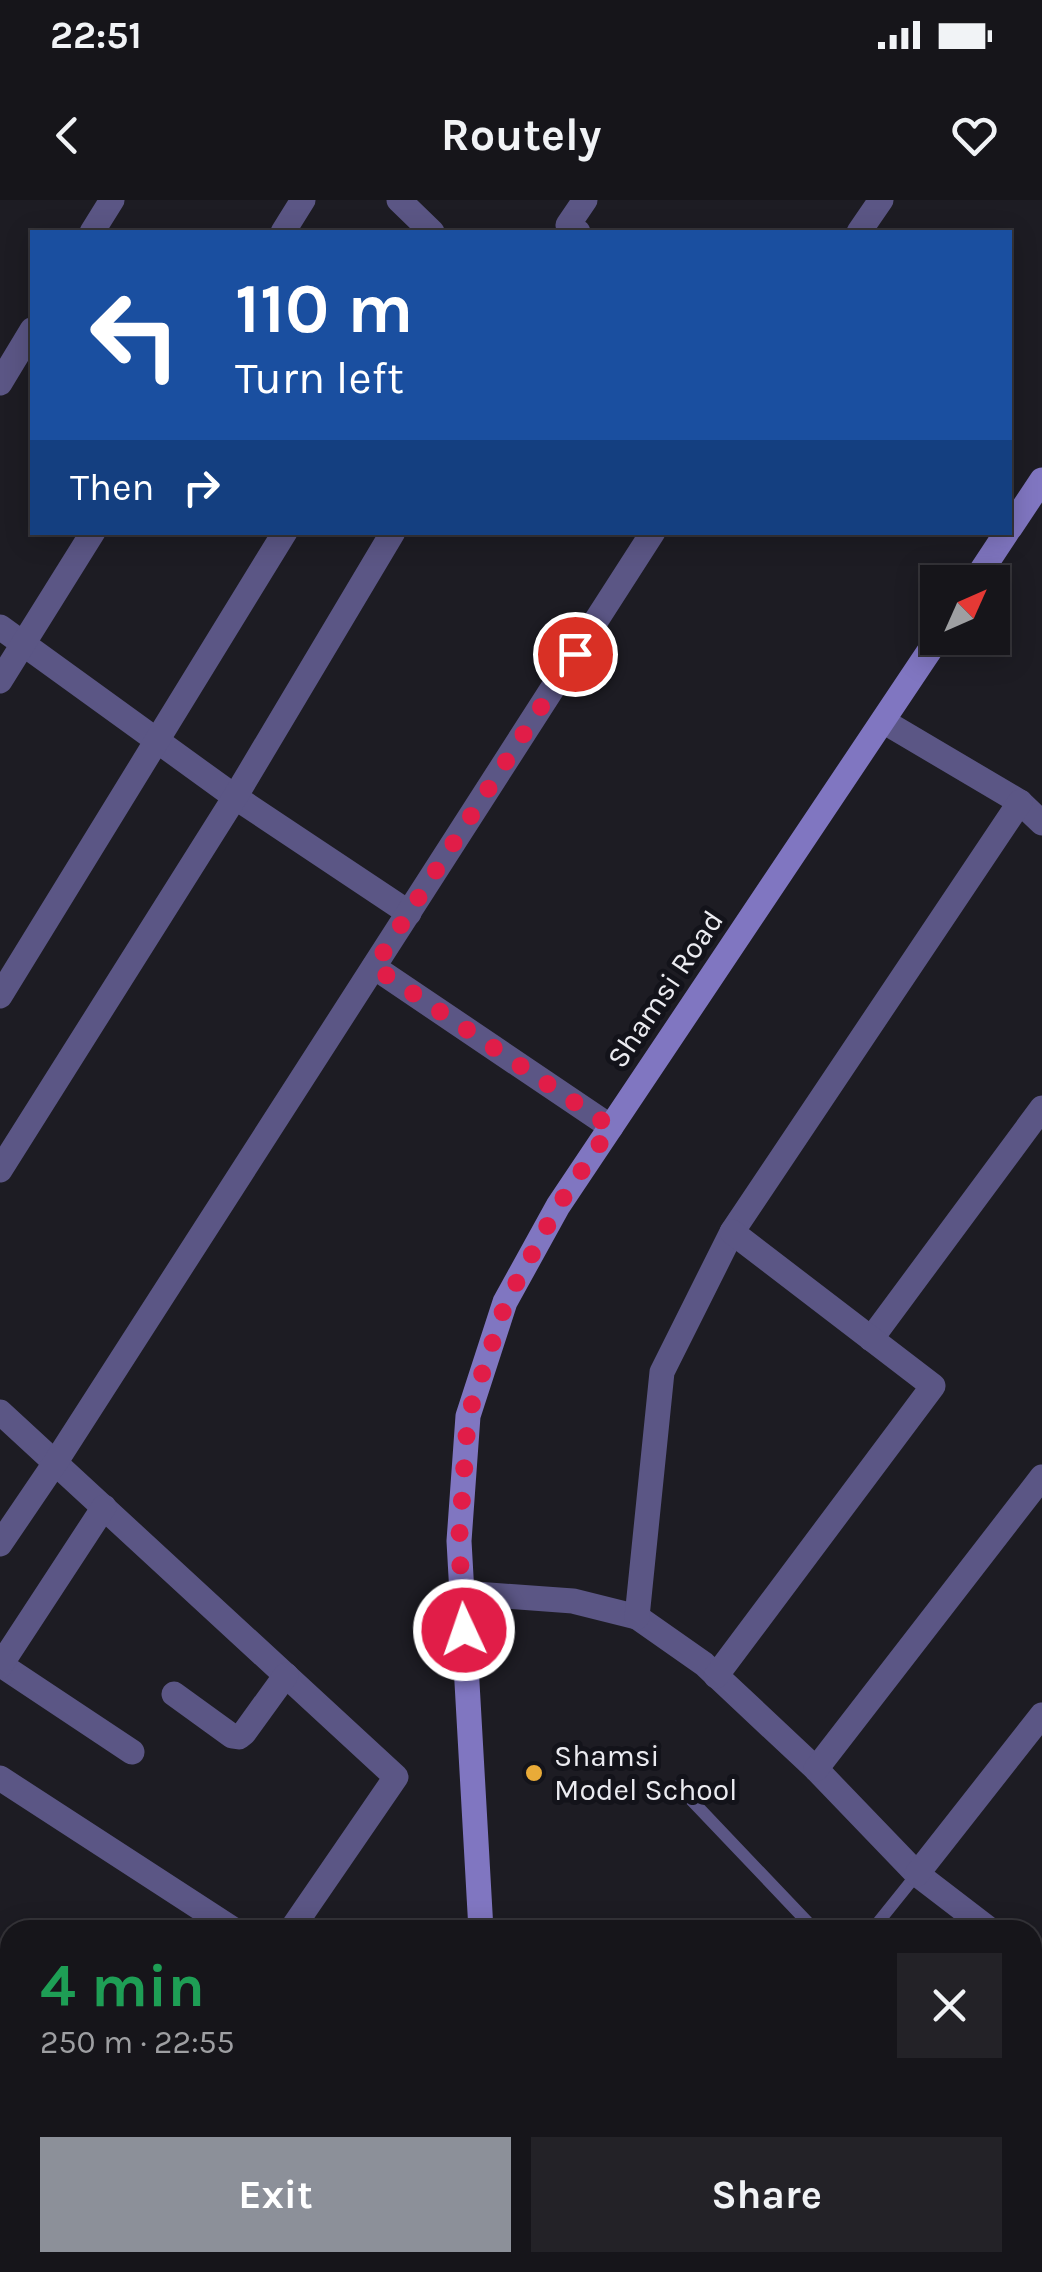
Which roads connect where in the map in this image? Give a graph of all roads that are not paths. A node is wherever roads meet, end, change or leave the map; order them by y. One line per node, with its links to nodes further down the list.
1 (112, 200): 6 (street)
2 (304, 200): 7 (street)
3 (400, 200): 8 (street)
4 (585, 200): 9 (street)
5 (881, 200): 10 (street)
6 (93, 230)
7 (284, 230)
8 (430, 230)
9 (575, 230)
10 (860, 230)
11 (30, 333): 12 (street)
12 (0, 383)
13 (1042, 480): 14 (street)
14 (1012, 525)
15 (92, 535): 22 (street)
16 (283, 535): 26 (street)
17 (391, 535): 27 (street)
18 (1006, 535): 20 (street)
19 (648, 540): 30 (street)
20 (985, 565)
21 (0, 628): 22 (street)
22 (24, 644): 24 (street); 26 (street)
23 (927, 655): 25 (street, Shamsi Road)
24 (0, 681)
25 (883, 721): 28 (street); 34 (street, Shamsi Road)
26 (158, 742): 27 (street); 32 (street)
27 (235, 797): 30 (street); 35 (street)
28 (1020, 802): 29 (street); 36 (street)
29 (1042, 824)
30 (409, 913): 31 (street)
31 (374, 967): 34 (street); 39 (street)
32 (0, 996)
33 (1042, 1108): 37 (street)
34 (611, 1127): 43 (street, Shamsi Road)
35 (0, 1170)
36 (732, 1232): 37 (street); 44 (street)
37 (871, 1339): 47 (street)
38 (0, 1412): 39 (street)
39 (55, 1462): 41 (street); 42 (street)
40 (1042, 1477): 51 (street)
41 (104, 1507): 45 (street); 46 (street)
42 (0, 1544)
43 (462, 1593): 44 (street); 57 (street, Shamsi Road)
44 (637, 1617): 47 (street)
45 (0, 1666): 50 (street)
46 (286, 1675): 48 (street); 56 (street)
47 (716, 1676): 51 (street)
48 (174, 1694)
49 (1042, 1715): 54 (street)
50 (132, 1752)
51 (816, 1769): 54 (street)
52 (0, 1778): 55 (street)
53 (678, 1786): 58 (lane)
54 (917, 1874): 59 (lane); 60 (street)
55 (219, 1920)
56 (298, 1920)
57 (480, 1920)
58 (805, 1920)
59 (880, 1920)
60 (977, 1920)

